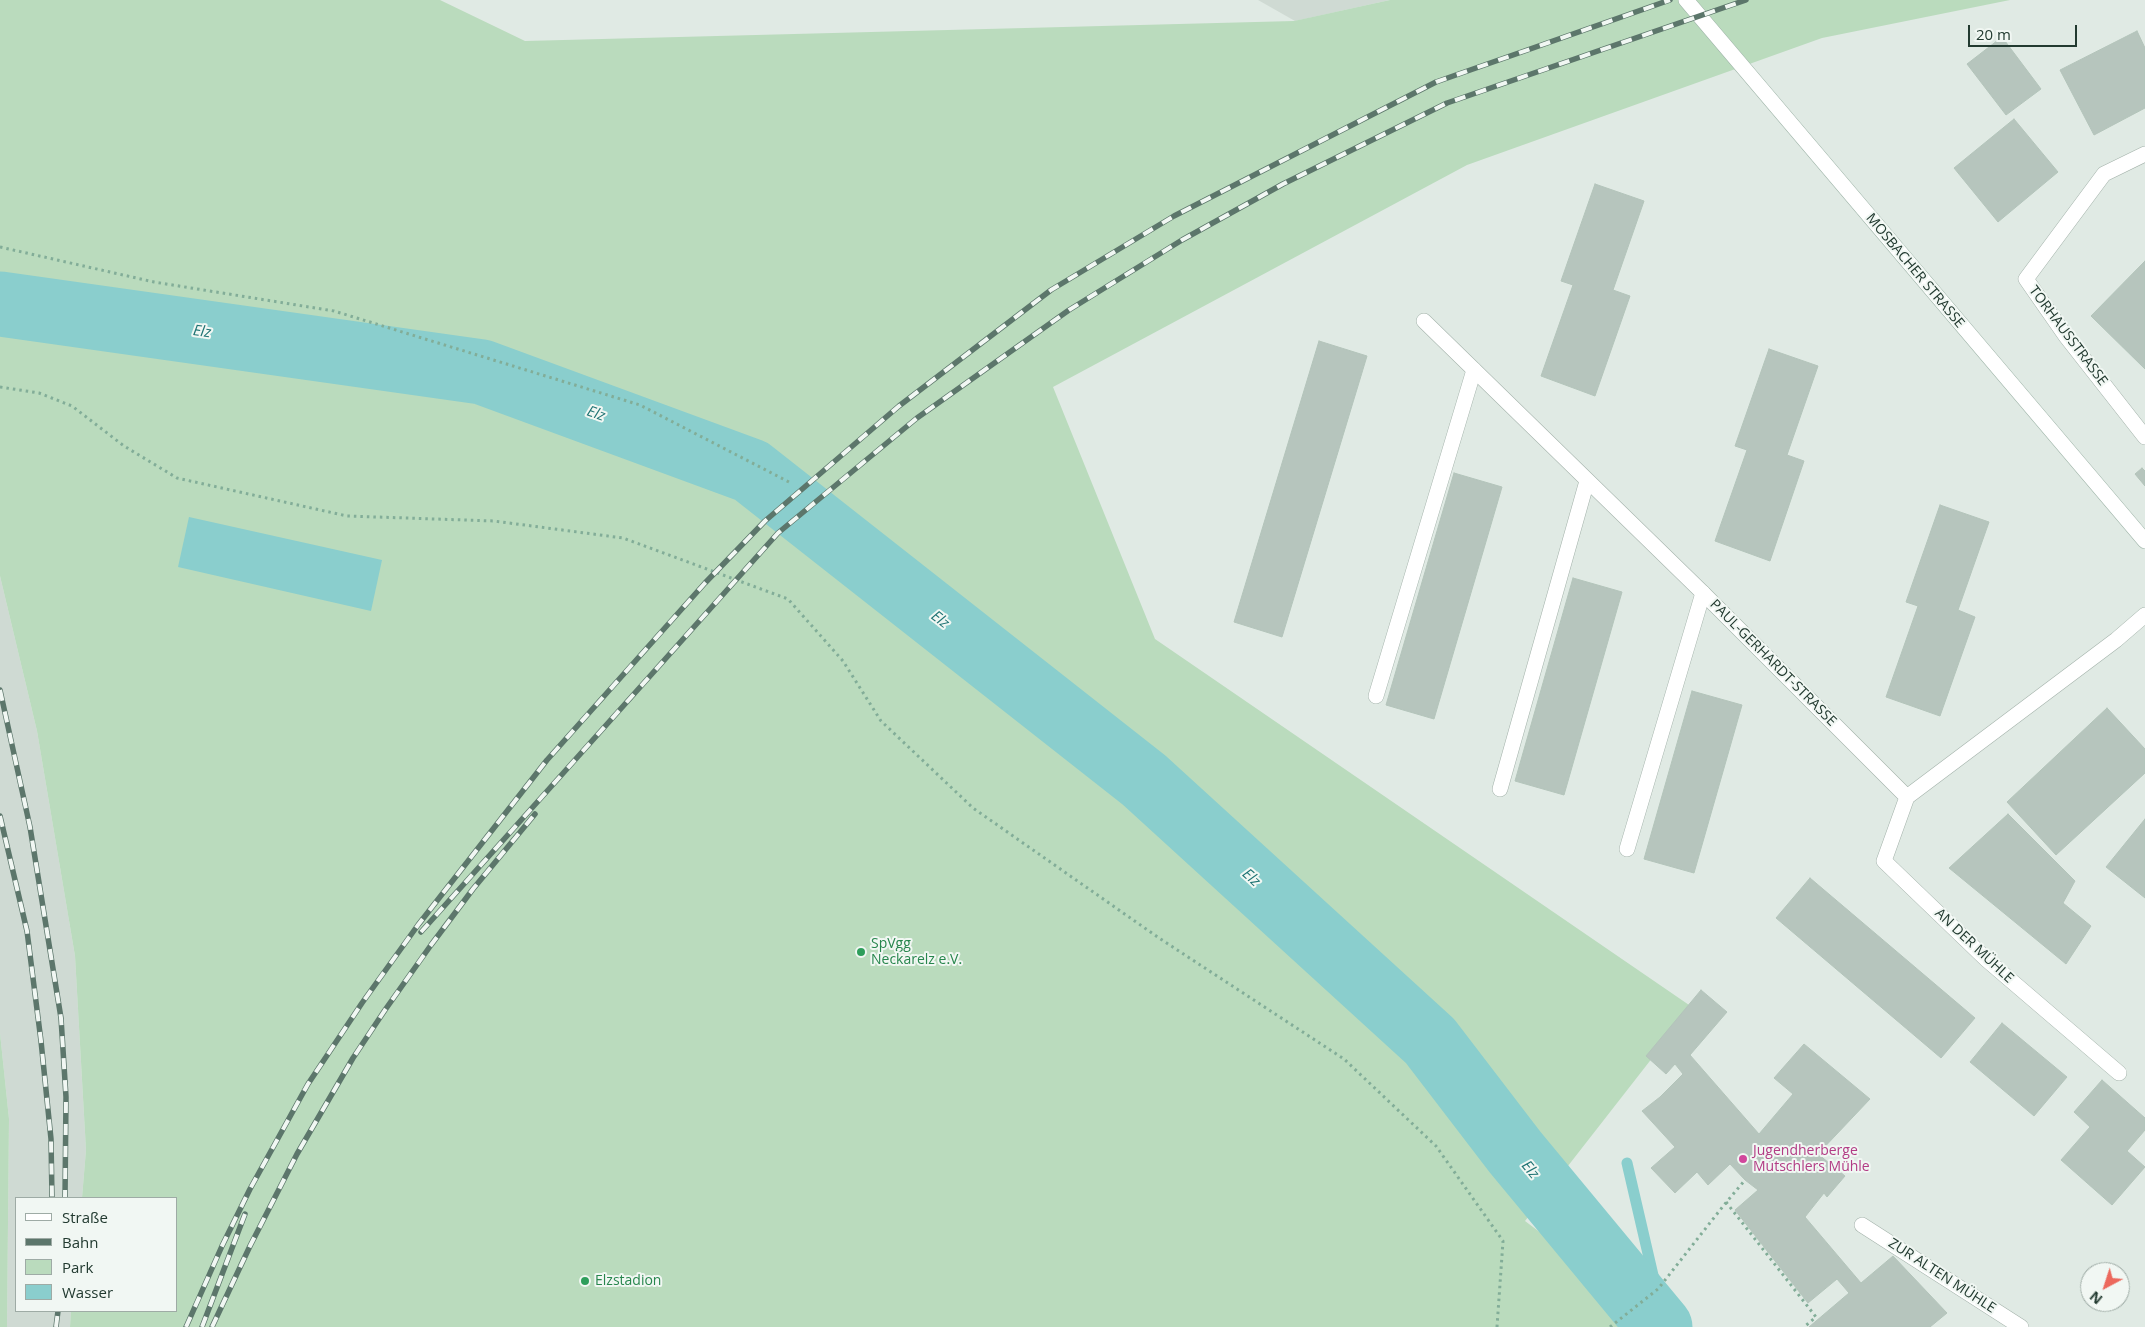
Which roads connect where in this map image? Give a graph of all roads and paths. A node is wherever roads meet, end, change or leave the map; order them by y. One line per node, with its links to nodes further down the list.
1 (1686, 0): 10 (street, MOSBACHER STRASSE)
2 (2145, 154): 7 (street, TORHAUSSTRASSE)
3 (0, 248): 8 (path)
4 (1424, 321): 5 (street, PAUL-GERHARDT-STRASSE)
5 (1474, 370): 9 (street, PAUL-GERHARDT-STRASSE); 13 (street)
6 (0, 387): 21 (path)
7 (2145, 436)
8 (789, 482)
9 (1587, 482): 11 (street, PAUL-GERHARDT-STRASSE); 14 (street)
10 (2145, 541)
11 (1703, 592): 15 (street, PAUL-GERHARDT-STRASSE); 16 (street)
12 (2145, 615): 15 (street)
13 (1376, 696)
14 (1500, 789)
15 (1907, 796): 17 (street, AN DER MÜHLE)
16 (1626, 849)
17 (2119, 1073)
18 (1745, 1180): 19 (path)
19 (1725, 1203): 22 (path); 23 (path)
20 (1862, 1225): 24 (street, ZUR ALTEN MÜHLE)
21 (1498, 1326)
22 (1610, 1327)
23 (1804, 1327)
24 (2022, 1327)

